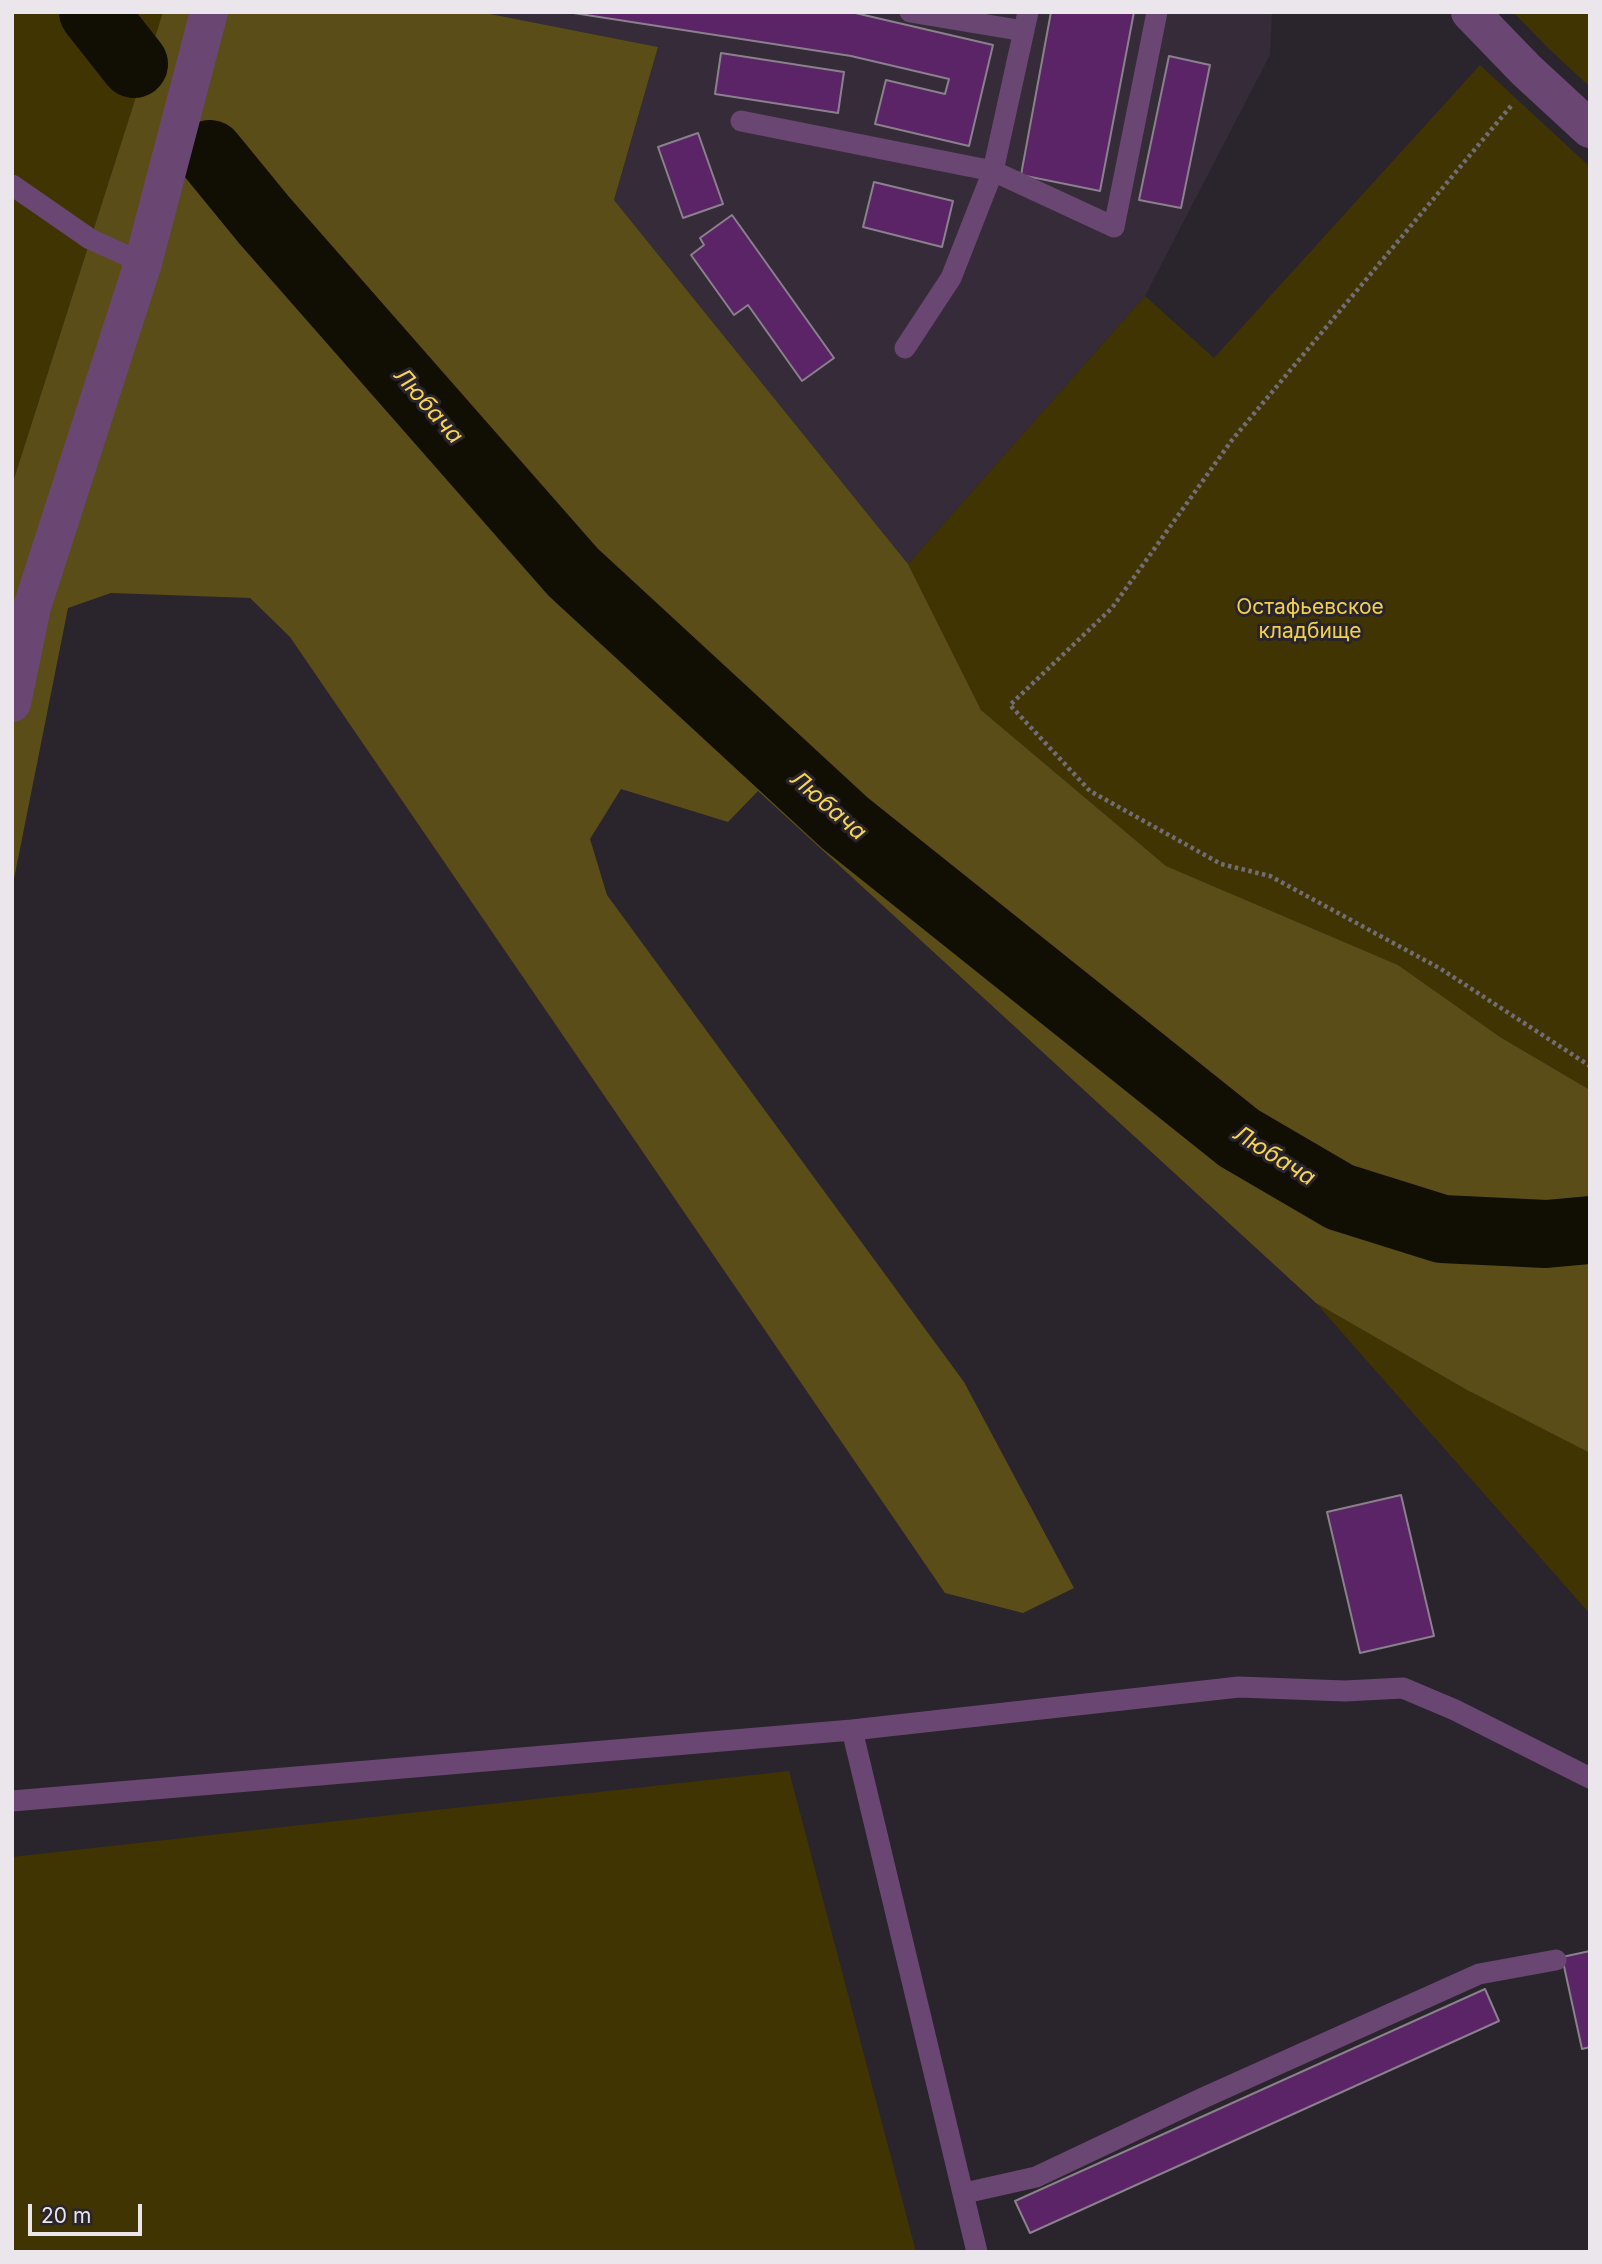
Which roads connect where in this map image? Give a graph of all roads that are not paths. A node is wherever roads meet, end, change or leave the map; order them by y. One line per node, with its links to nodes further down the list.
1 (209, 12): 10 (street)
2 (910, 12): 5 (lane)
3 (1157, 12): 8 (lane)
4 (1470, 12): 7 (street)
5 (1026, 22): 8 (lane)
6 (741, 121): 8 (lane)
7 (1590, 129)
8 (993, 171): 11 (lane)
9 (12, 185): 10 (lane)
10 (143, 263): 12 (street)
11 (905, 348)
12 (12, 703)
13 (852, 1731): 14 (lane); 15 (lane); 17 (lane)
14 (1590, 1778)
15 (12, 1801)
16 (1556, 1960): 17 (lane)
17 (965, 2193): 18 (lane)
18 (978, 2252)

